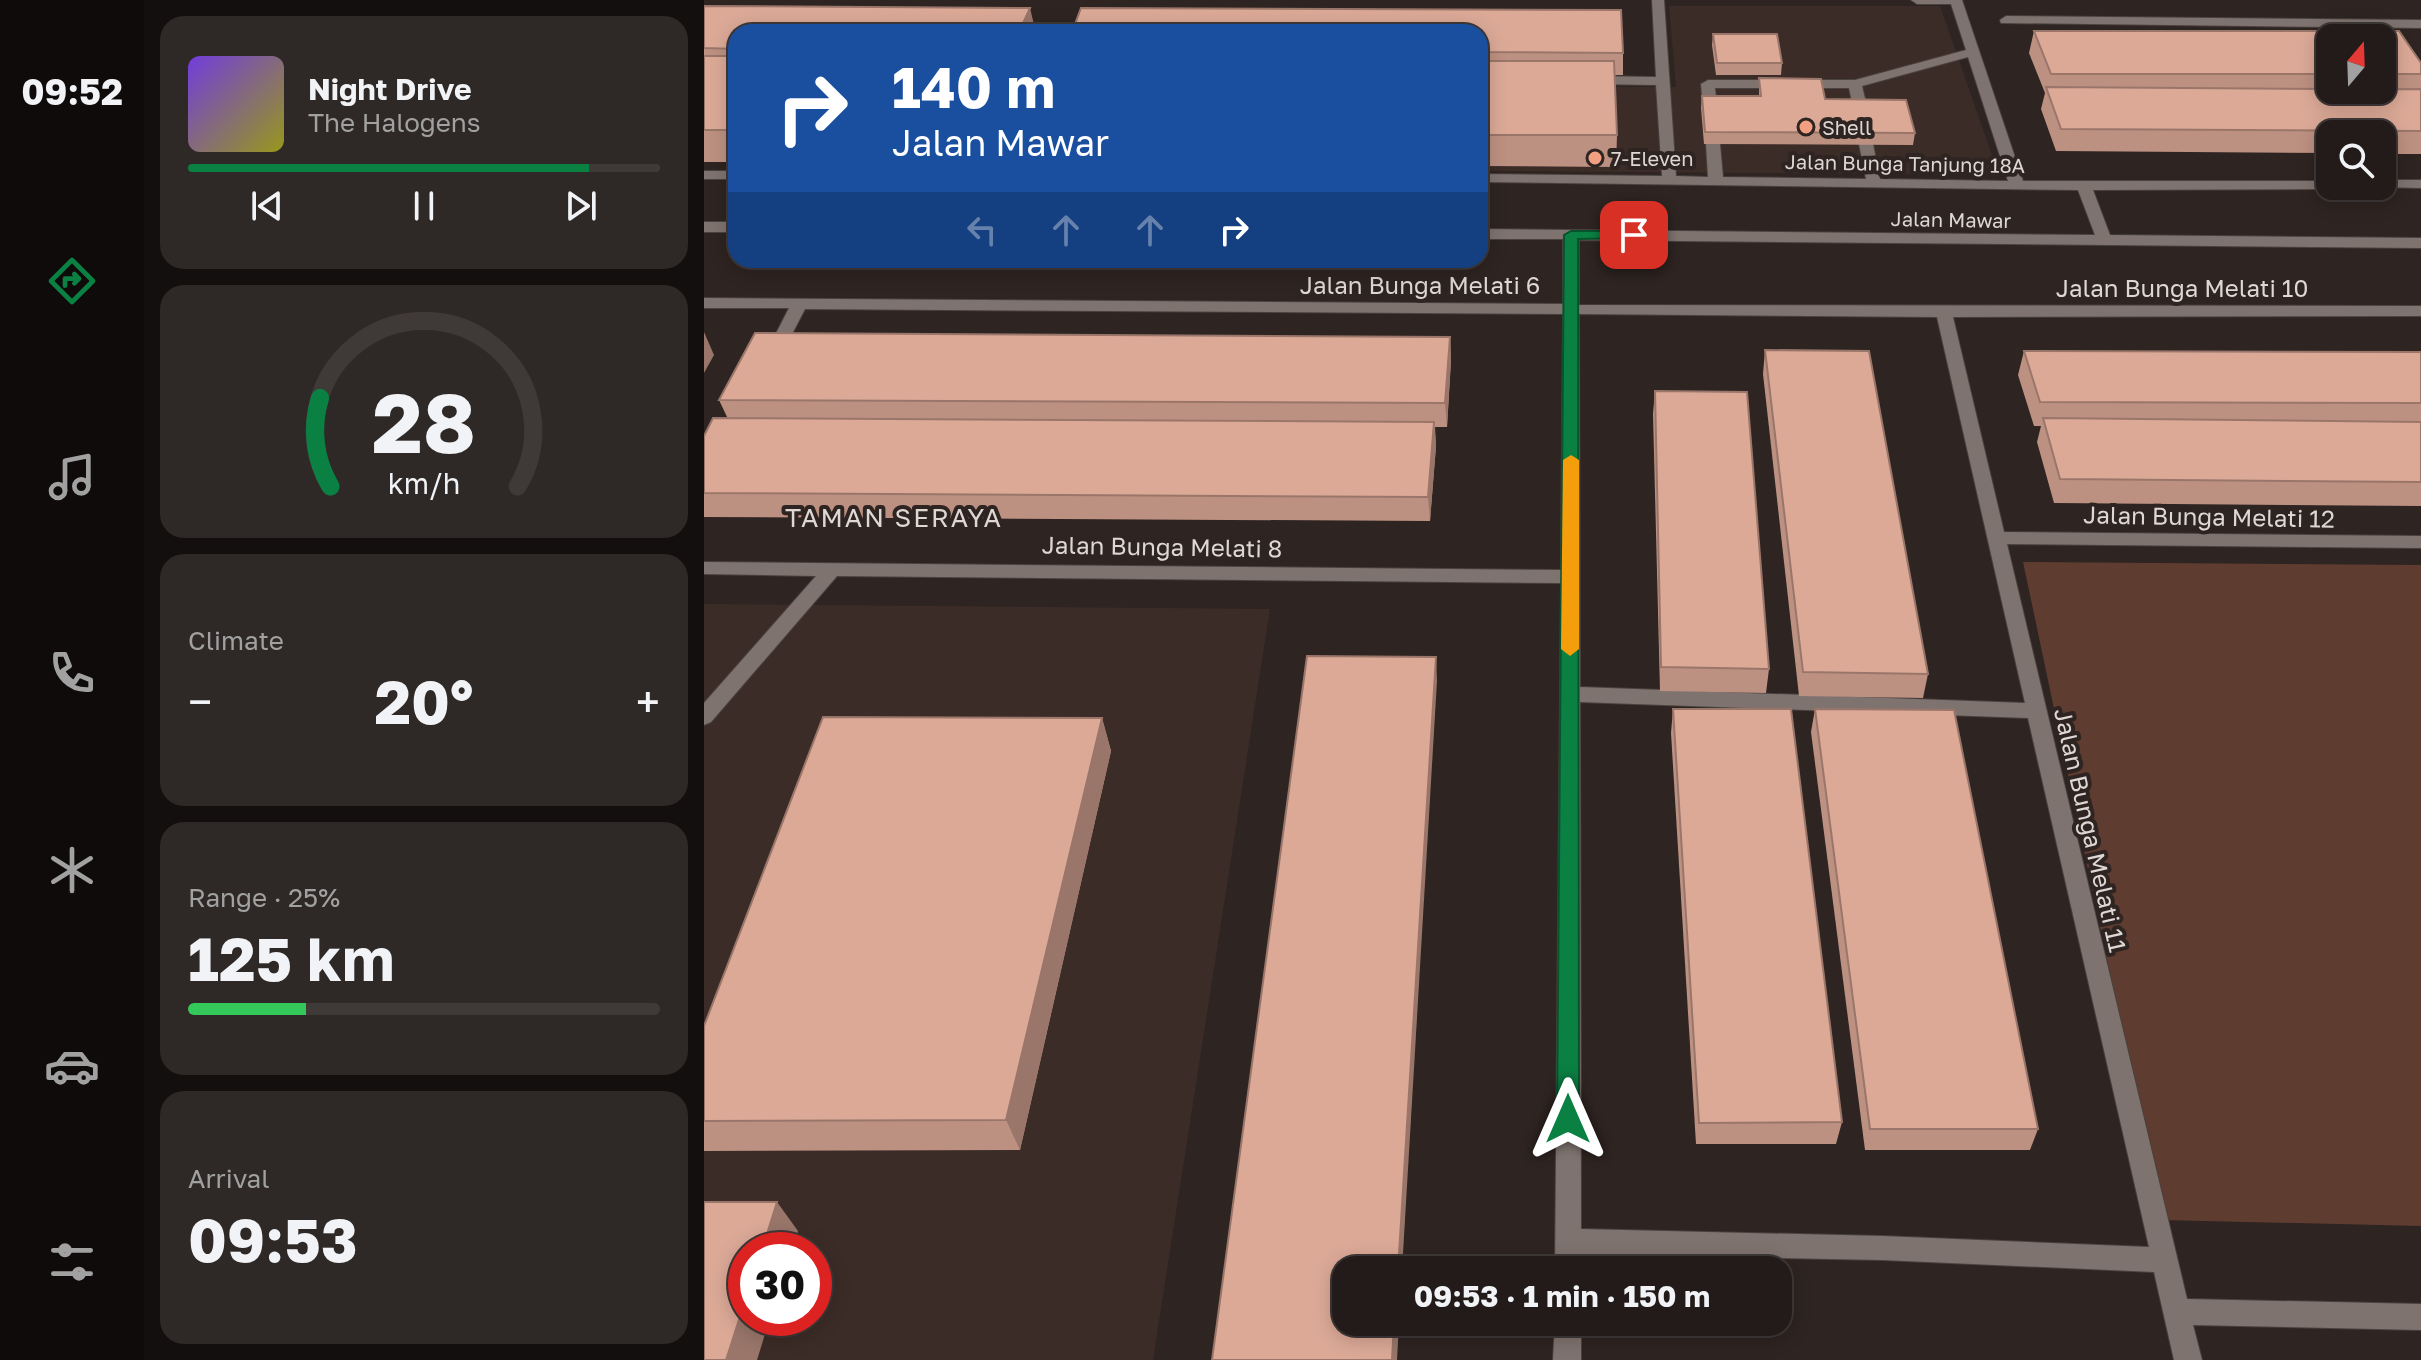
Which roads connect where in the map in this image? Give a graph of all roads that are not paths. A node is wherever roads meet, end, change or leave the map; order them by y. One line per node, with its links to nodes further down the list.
1 (1658, 0): 9 (street)
2 (1917, 0): 3 (street)
3 (1956, 0): 7 (street)
4 (2006, 20): 5 (street)
5 (2417, 24): 6 (street)
6 (2421, 37)
7 (1973, 52): 10 (street); 23 (street)
8 (1572, 80): 9 (street)
9 (1665, 81): 18 (street)
10 (1855, 84): 11 (street); 12 (street)
11 (1710, 108)
12 (1861, 111)
13 (1713, 144): 19 (street)
14 (1866, 144): 20 (street)
15 (704, 175): 16 (street)
16 (728, 175)
17 (1488, 178): 18 (street, Jalan Bunga Tanjung 18A)
18 (1669, 179): 19 (street, Jalan Bunga Tanjung 18A)
19 (1716, 180): 20 (street, Jalan Bunga Tanjung 18A)
20 (1874, 183): 23 (street, Jalan Bunga Tanjung 18A)
21 (2396, 184): 22 (street)
22 (2421, 184)
23 (2017, 185): 25 (street, Jalan Bunga Tanjung 18A)
24 (2316, 185): 25 (street, Jalan Bunga Tanjung 18A)
25 (2084, 186): 30 (street)
26 (704, 227): 27 (street)
27 (728, 227)
28 (1488, 234): 29 (street, Jalan Mawar)
29 (1571, 235): 30 (street, Jalan Mawar); 34 (street)
30 (2104, 240): 31 (street, Jalan Mawar)
31 (2421, 243)
32 (704, 303): 33 (street, Jalan Bunga Melati 6)
33 (799, 304): 34 (street, Jalan Bunga Melati 6); 37 (street)
34 (1572, 309): 36 (street, Jalan Bunga Melati 6); 42 (street)
35 (2421, 311): 36 (street, Jalan Bunga Melati 10)
36 (1944, 312): 38 (street, Jalan Bunga Melati 11)
37 (763, 375)
38 (1996, 538): 39 (street, Jalan Bunga Melati 12); 44 (street, Jalan Bunga Melati 11)
39 (2421, 542)
40 (704, 568): 41 (street, Jalan Bunga Melati 8)
41 (833, 568): 42 (street, Jalan Bunga Melati 8); 45 (street)
42 (1570, 577): 43 (street)
43 (1570, 694): 44 (street); 46 (street)
44 (2037, 711): 48 (street, Jalan Bunga Melati 11)
45 (704, 717)
46 (1568, 1241): 47 (street); 48 (street)
47 (1568, 1256)
48 (2166, 1260): 49 (street, Jalan Bunga Melati 11)
49 (2177, 1312): 50 (street); 53 (street, Jalan Bunga Melati 11)
50 (2421, 1317)
51 (1568, 1336): 52 (street)
52 (1567, 1360)
53 (2188, 1360)

